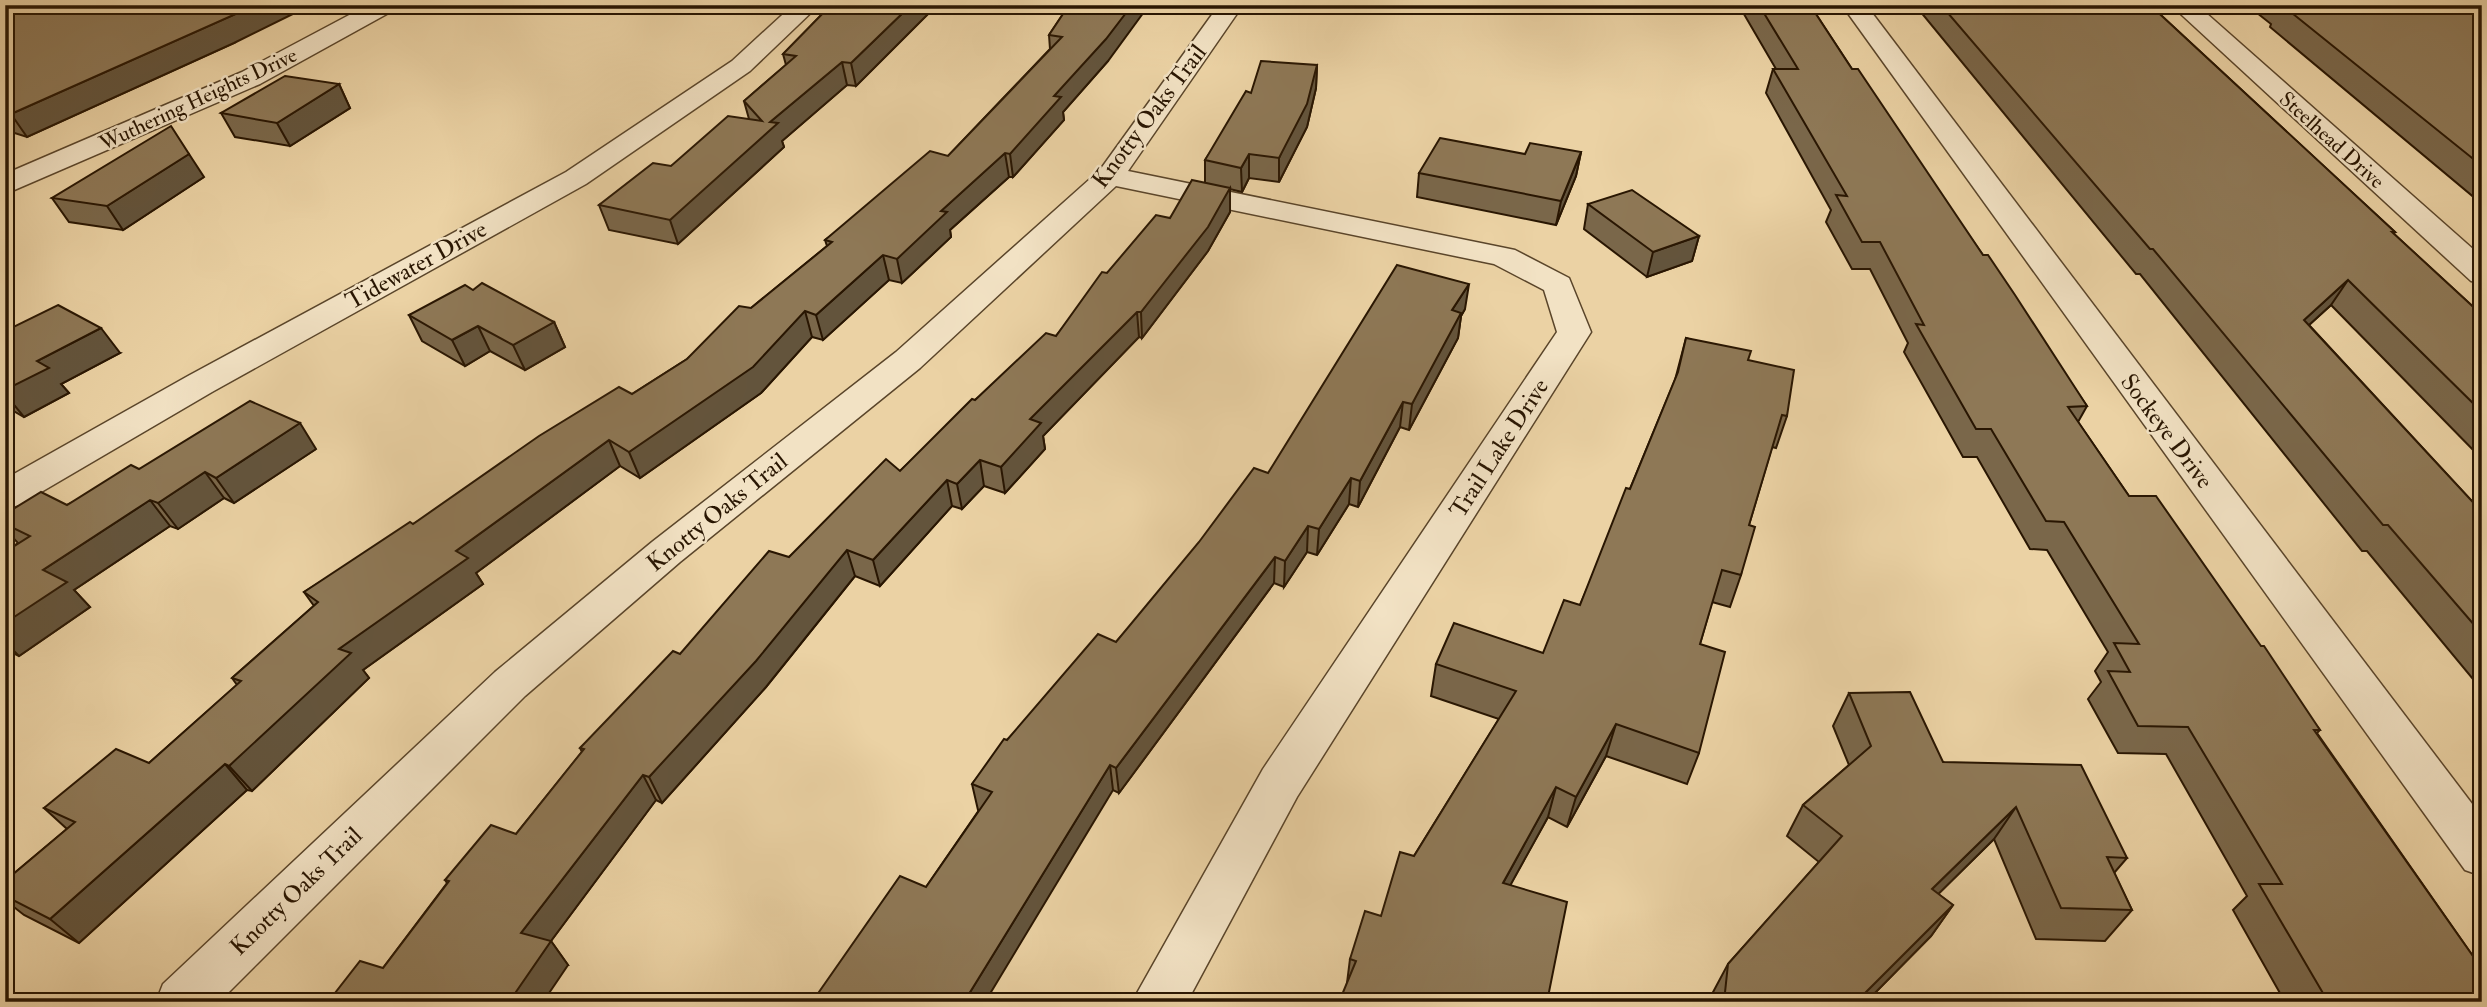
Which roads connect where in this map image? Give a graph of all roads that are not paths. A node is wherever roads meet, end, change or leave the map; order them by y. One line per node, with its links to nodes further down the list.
1 (386, 5): 7 (street, Wuthering Heights Drive)
2 (807, 5): 9 (street, Tidewater Drive)
3 (1231, 5): 6 (street, Knotty Oaks Trail)
4 (1854, 5): 10 (street, Sockeye Drive)
5 (2183, 5): 8 (street, Steelhead Drive)
6 (1110, 176): 11 (street, Knotty Oaks Trail); 12 (street, Trail Lake Drive)
7 (5, 186)
8 (2482, 274)
9 (5, 496)
10 (2482, 855)
11 (182, 1002)
12 (1158, 1002)

